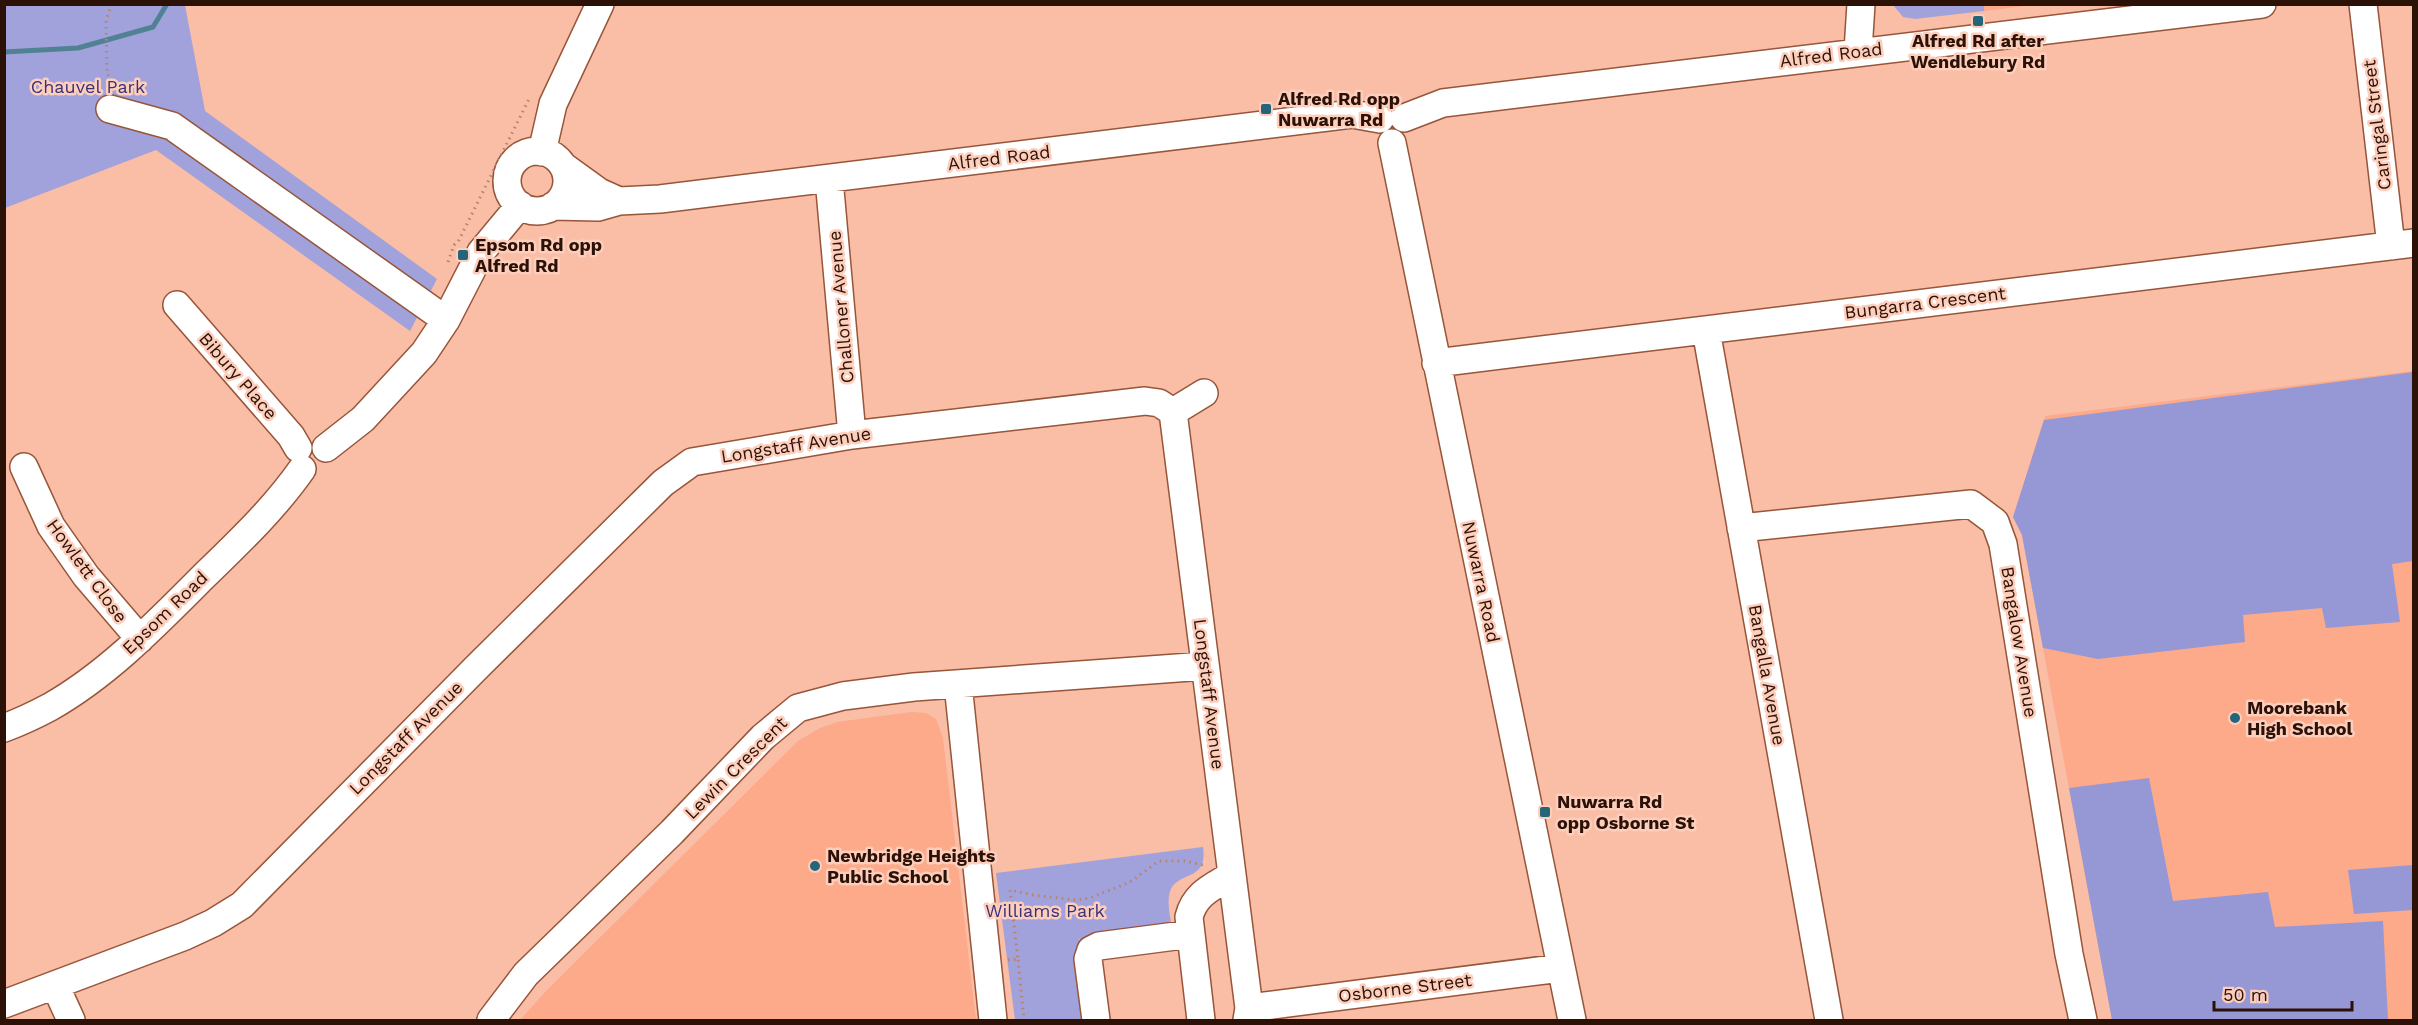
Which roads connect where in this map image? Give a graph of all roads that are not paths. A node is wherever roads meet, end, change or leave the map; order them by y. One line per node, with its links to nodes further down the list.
1 (600, 4): 8 (street)
2 (1861, 4): 5 (street)
3 (2262, 4): 5 (street, Alfred Road)
4 (2363, 4): 13 (street, Caringal Street)
5 (1858, 51): 7 (street, Alfred Road)
6 (110, 109): 15 (street)
7 (1392, 119): 9 (street, Alfred Road); 17 (street, Nuwarra Road)
8 (552, 159): 10 (street); 11 (street); 12 (street)
9 (829, 179): 10 (street, Alfred Road); 20 (street, Challoner Avenue)
10 (619, 201): 12 (street, Alfred Road)
11 (520, 205): 12 (street); 15 (street)
12 (553, 206)
13 (2402, 245): 16 (street, Bungarra Crescent)
14 (177, 306): 21 (street, Bibury Place)
15 (446, 320): 21 (street)
16 (1706, 330): 17 (street, Bungarra Crescent); 23 (street, Bangalla Avenue)
17 (1436, 363): 30 (street, Nuwarra Road)
18 (1204, 393): 19 (street)
19 (1173, 412): 20 (street, Longstaff Avenue); 25 (street, Longstaff Avenue)
20 (852, 435): 31 (street, Longstaff Avenue)
21 (300, 458): 24 (street, Epsom Road)
22 (24, 467): 24 (street, Howlett Close)
23 (1741, 528): 40 (street, Bangalla Avenue); 41 (street, Bangalow Avenue)
24 (140, 639): 27 (street, Epsom Road)
25 (1206, 666): 26 (street, Lewin Crescent); 28 (street, Longstaff Avenue)
26 (958, 684): 35 (street, Lewin Crescent); 36 (street)
27 (4, 728)
28 (1232, 875): 29 (street); 33 (street, Longstaff Avenue)
29 (1191, 933): 37 (street); 38 (street)
30 (1560, 968): 33 (street, Osborne Street); 39 (street, Nuwarra Road)
31 (55, 985): 32 (street, Longstaff Avenue); 34 (street)
32 (4, 1004)
33 (1248, 1014)
34 (71, 1020)
35 (491, 1020)
36 (993, 1020)
37 (1096, 1020)
38 (1201, 1020)
39 (1572, 1020)
40 (1829, 1020)
41 (2084, 1020)

